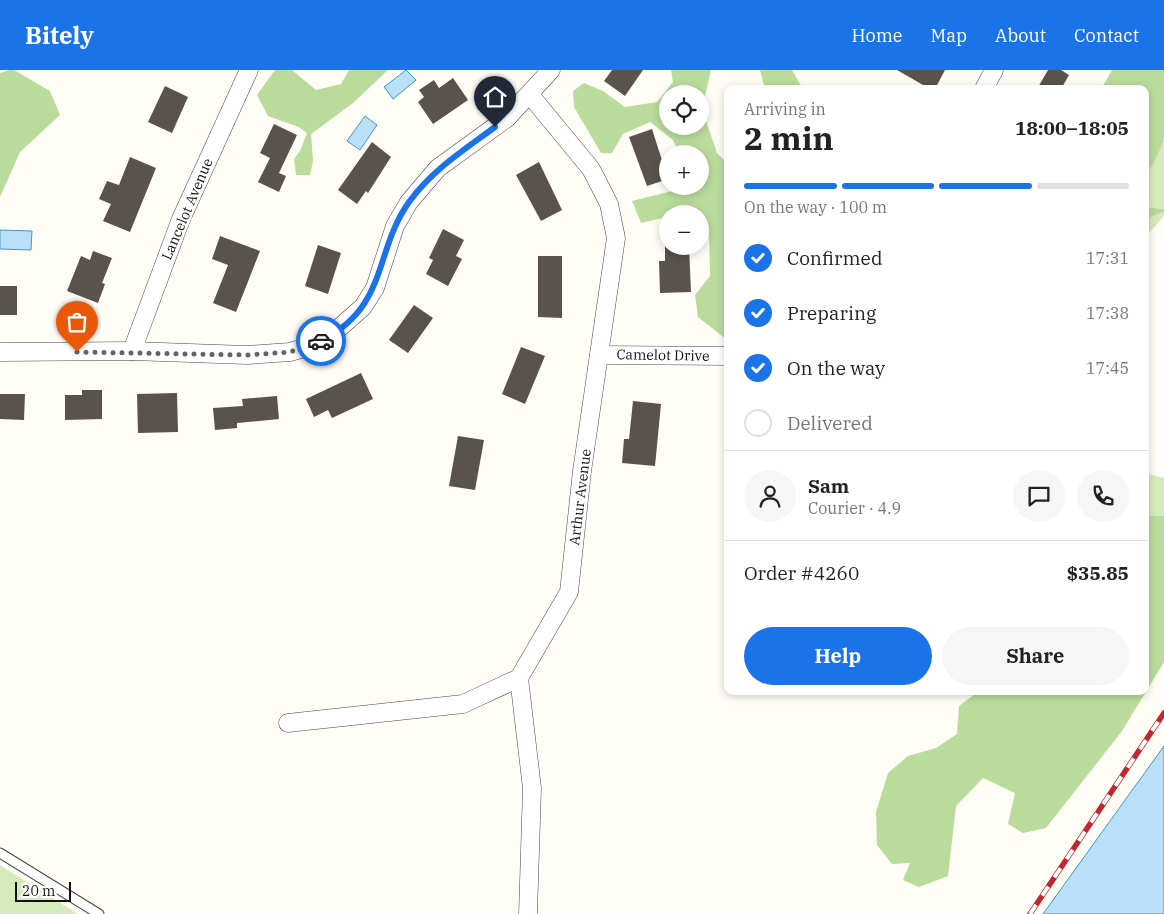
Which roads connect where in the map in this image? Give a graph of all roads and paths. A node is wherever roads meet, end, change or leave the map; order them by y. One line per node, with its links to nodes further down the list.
1 (551, 70): 5 (street)
2 (994, 70): 4 (street)
3 (246, 71): 6 (street, Lancelot Avenue)
4 (986, 85)
5 (530, 95): 6 (street); 8 (street, Arthur Avenue)
6 (132, 351): 7 (street)
7 (0, 352)
8 (599, 355): 9 (street, Camelot Drive); 10 (street, Arthur Avenue)
9 (724, 356)
10 (519, 678): 11 (street); 14 (street)
11 (288, 723)
12 (0, 853): 13 (lane)
13 (99, 914)
14 (528, 914)

